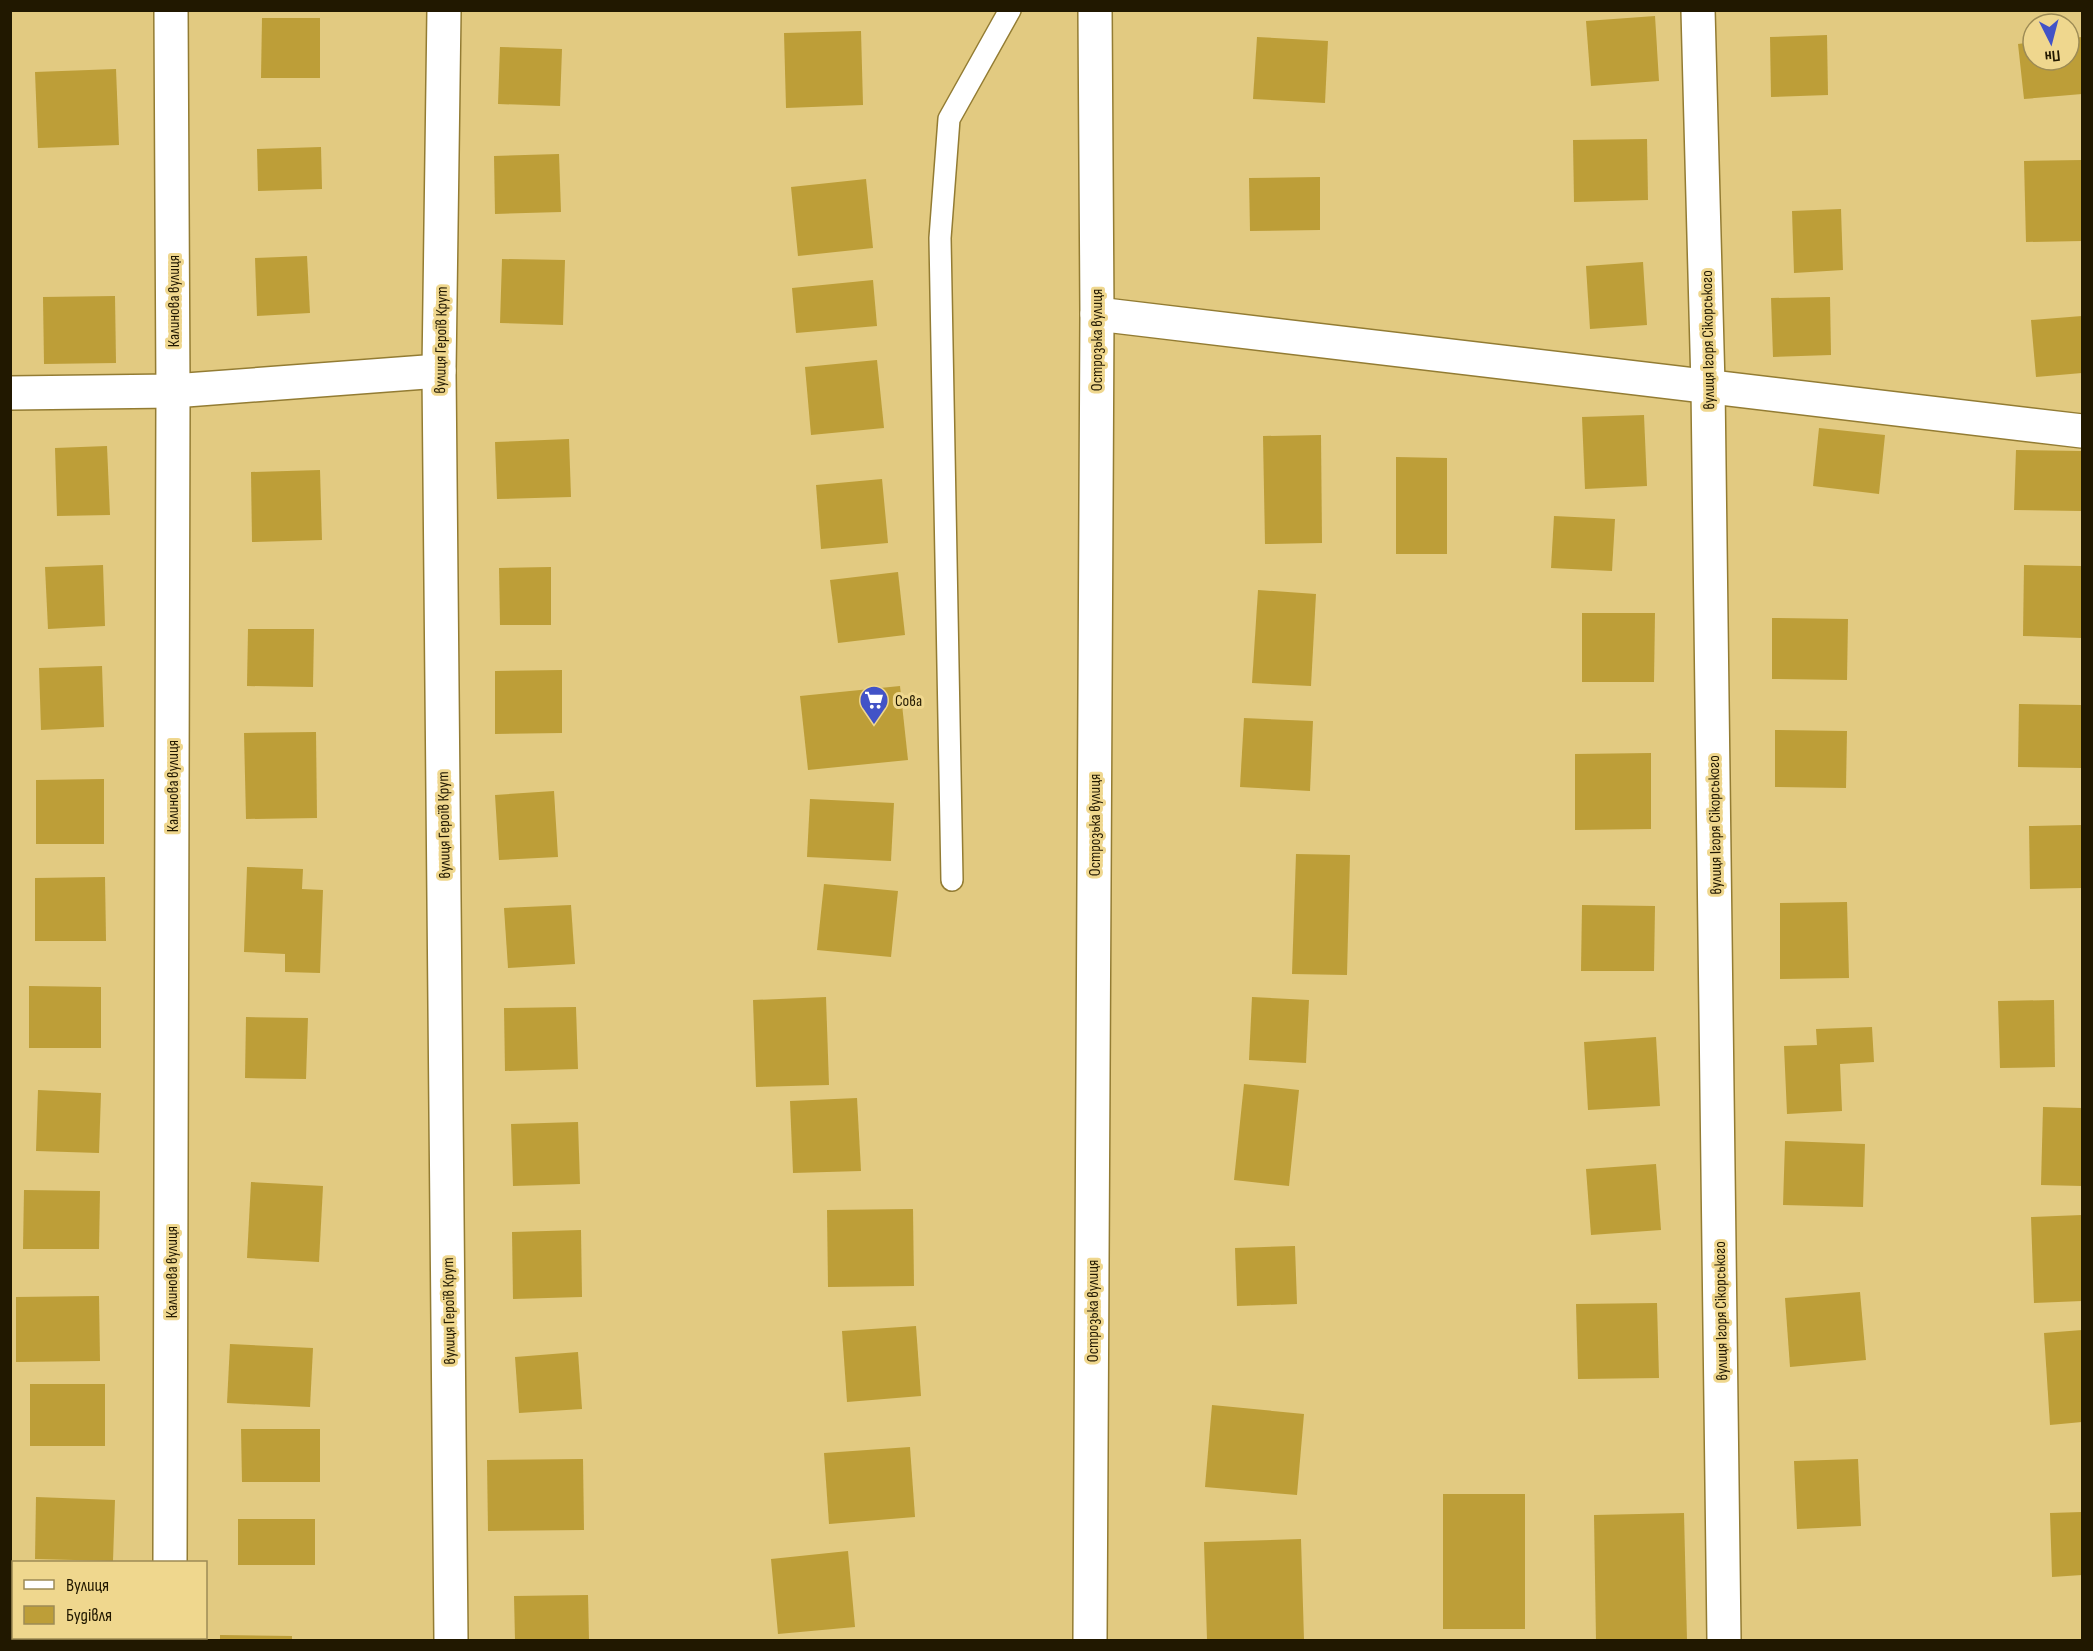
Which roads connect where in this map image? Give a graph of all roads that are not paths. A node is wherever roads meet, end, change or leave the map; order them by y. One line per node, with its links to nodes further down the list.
1 (171, 10): 9 (street, Калинова вулиця)
2 (444, 10): 7 (street, вулиця Героїв Крут)
3 (1010, 10): 12 (lane)
4 (1095, 10): 6 (street, Острозька вулиця)
5 (1698, 10): 8 (street, вулиця Ігоря Сікорського)
6 (1097, 314): 8 (street); 15 (street, Острозька вулиця)
7 (439, 371): 9 (street); 14 (street, вулиця Героїв Крут)
8 (1708, 386): 11 (street); 16 (street, вулиця Ігоря Сікорського)
9 (173, 391): 10 (street); 13 (street, Калинова вулиця)
10 (10, 393)
11 (2082, 431)
12 (952, 880)
13 (170, 1561)
14 (451, 1641)
15 (1090, 1641)
16 (1724, 1641)

